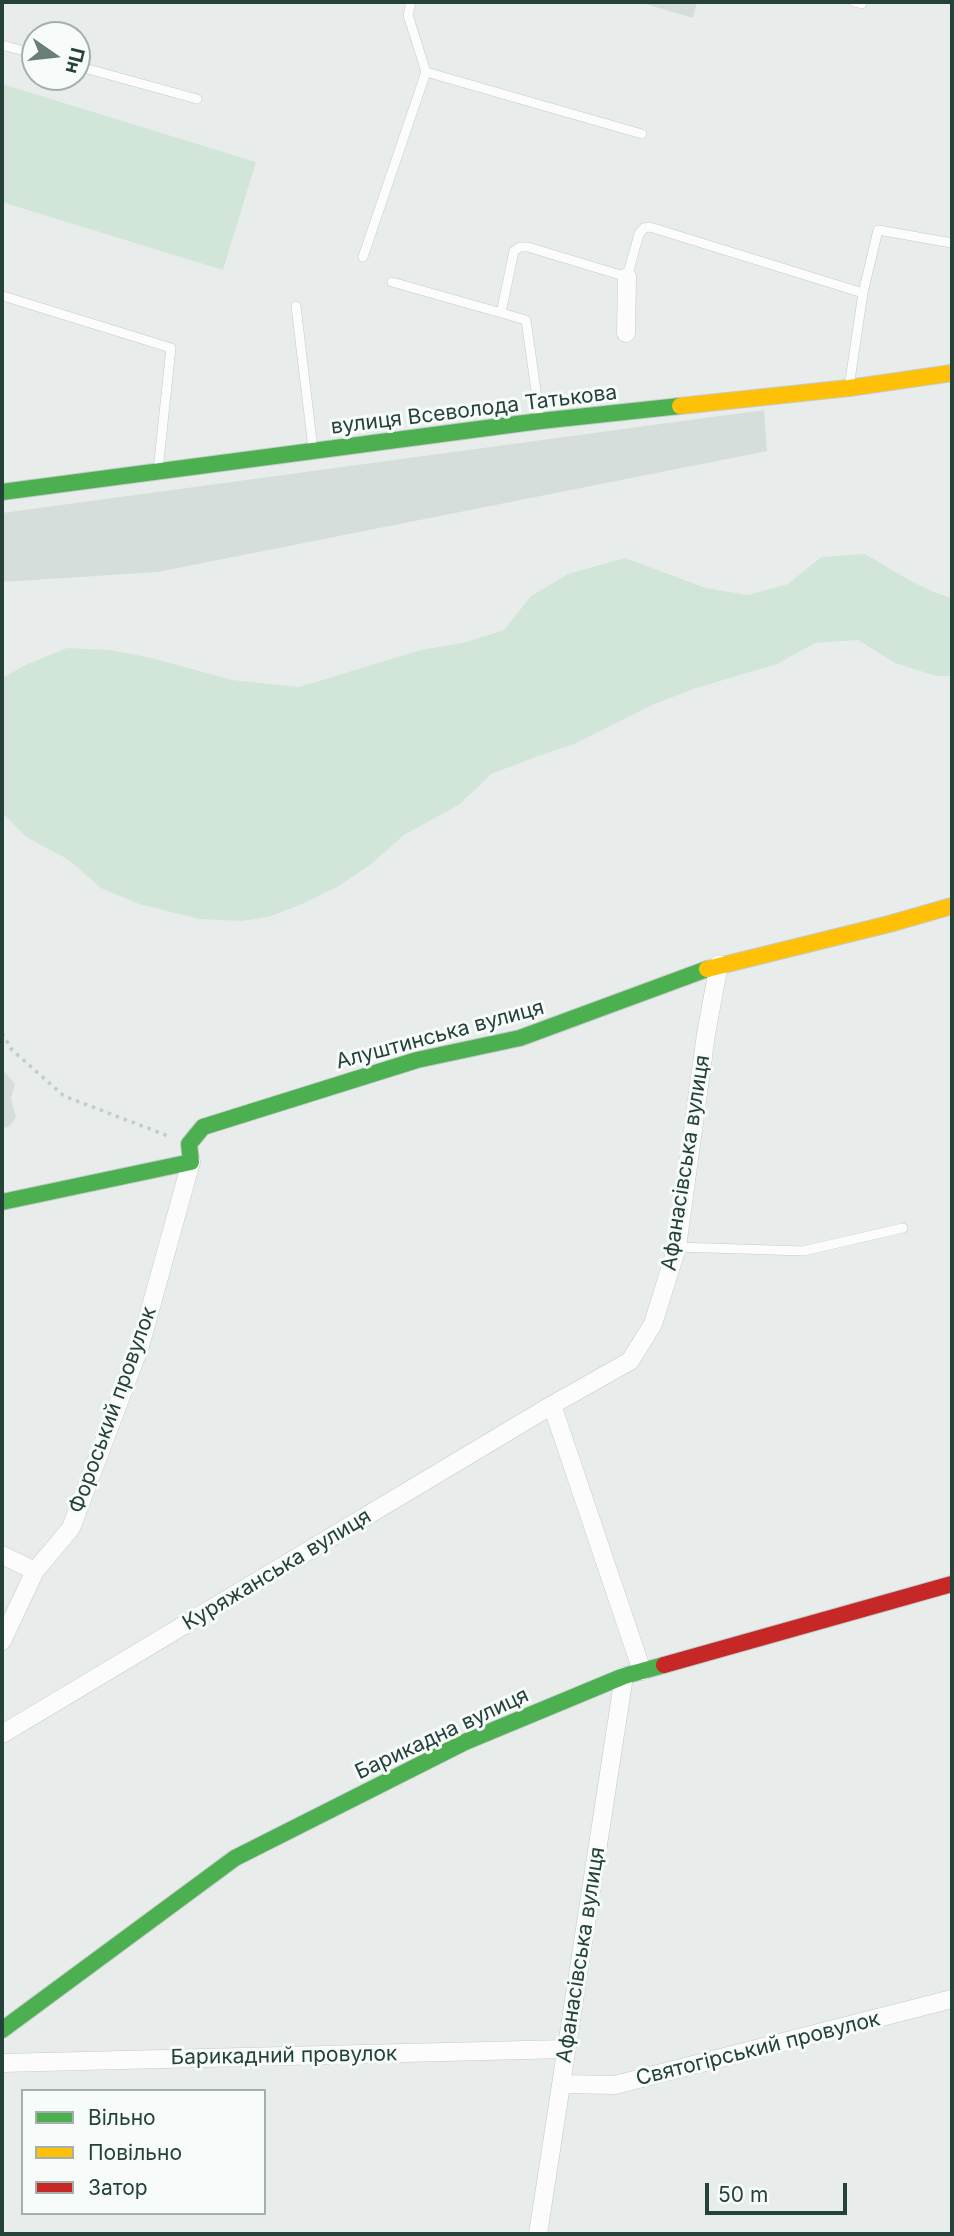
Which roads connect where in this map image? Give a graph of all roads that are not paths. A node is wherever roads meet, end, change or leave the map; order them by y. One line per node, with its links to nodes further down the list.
1 (411, 2): 5 (lane)
2 (2, 45): 3 (lane)
3 (21, 50)
4 (91, 70): 6 (lane)
5 (426, 72): 7 (lane); 9 (lane)
6 (197, 99)
7 (642, 134)
8 (952, 243): 12 (lane)
9 (363, 257)
10 (627, 277): 12 (lane); 15 (lane); 16 (street)
11 (392, 282): 15 (lane)
12 (863, 293): 18 (lane)
13 (3, 296): 21 (lane)
14 (296, 306): 20 (lane)
15 (500, 313): 19 (lane)
16 (626, 333)
17 (952, 373): 18 (street, вулиця Всеволода Татькова)
18 (849, 388): 19 (street, вулиця Всеволода Татькова)
19 (540, 421): 20 (street, вулиця Всеволода Татькова)
20 (313, 451): 21 (street, вулиця Всеволода Татькова)
21 (158, 471): 22 (street, вулиця Всеволода Татькова)
22 (2, 492)
23 (952, 906): 24 (street, Алуштинська вулиця)
24 (719, 964): 25 (street, Алуштинська вулиця); 28 (street, Афанасівська вулиця)
25 (191, 1162): 26 (street); 31 (street, Фороський провулок)
26 (2, 1202)
27 (902, 1228): 28 (lane)
28 (677, 1247): 29 (street, Афанасівська вулиця)
29 (552, 1405): 34 (street); 36 (street, Куряжанська вулиця)
30 (2, 1555): 31 (street)
31 (35, 1571): 33 (street, Фороський провулок)
32 (952, 1584): 34 (street, Барикадна вулиця)
33 (2, 1641)
34 (642, 1671): 35 (street, Барикадна вулиця)
35 (624, 1676): 38 (street, Барикадна вулиця); 39 (street, Афанасівська вулиця)
36 (2, 1734)
37 (952, 1999): 41 (street, Святогірський провулок)
38 (2, 2030)
39 (565, 2049): 40 (street, Барикадний провулок); 41 (street, Афанасівська вулиця)
40 (2, 2063)
41 (562, 2084): 42 (street, Афанасівська вулиця)
42 (538, 2234)

